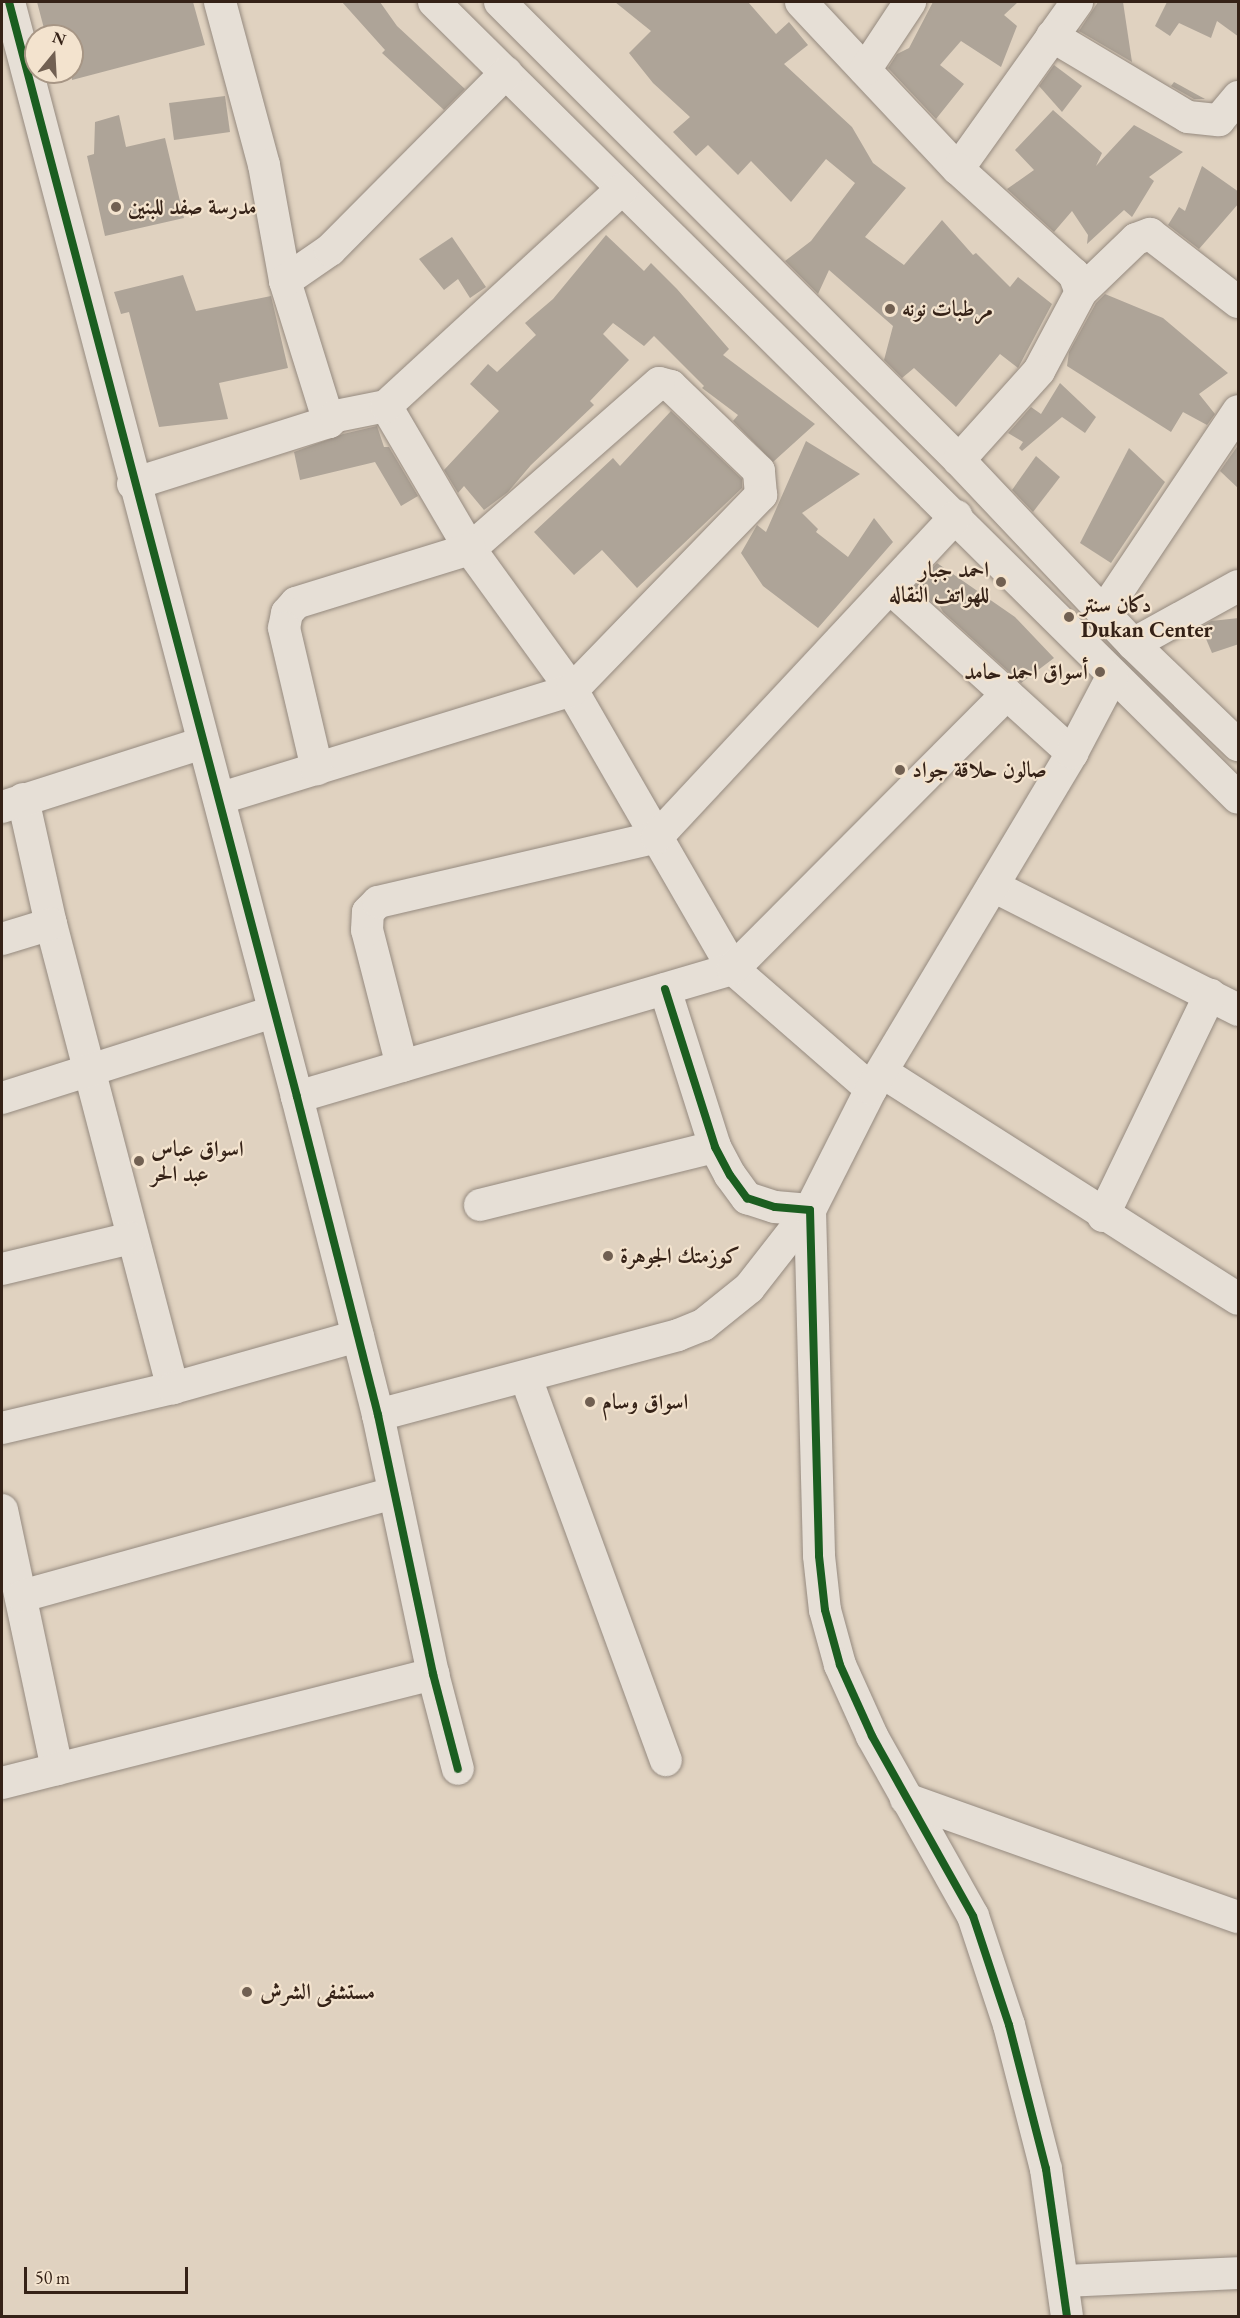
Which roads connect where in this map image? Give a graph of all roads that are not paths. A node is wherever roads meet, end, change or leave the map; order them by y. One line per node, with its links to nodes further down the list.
1 (9, 2): 21 (street)
2 (220, 2): 14 (street)
3 (434, 2): 10 (street)
4 (801, 2): 9 (street)
5 (910, 2): 9 (street)
6 (1077, 2): 8 (street)
7 (512, 6): 20 (street)
8 (1052, 36): 11 (street); 12 (street)
9 (865, 70): 12 (street)
10 (507, 74): 13 (street); 14 (street)
11 (1239, 97)
12 (958, 169): 15 (street)
13 (622, 189): 17 (street); 22 (street)
14 (285, 281): 19 (street)
15 (1081, 292): 16 (street); 20 (street)
16 (1239, 302)
17 (386, 406): 19 (street); 24 (street)
18 (1239, 411): 28 (street)
19 (329, 422): 21 (street)
20 (959, 460): 23 (street)
21 (133, 483): 33 (street)
22 (956, 516): 25 (street); 27 (street)
23 (1017, 521): 25 (street); 28 (street)
24 (470, 549): 31 (street); 31 (street); 36 (street)
25 (989, 550): 30 (street)
26 (1239, 586): 29 (street)
27 (890, 588): 32 (street); 40 (street)
28 (1104, 613): 29 (street)
29 (1133, 644): 34 (street)
30 (1112, 677): 35 (street); 38 (street)
31 (572, 690): 36 (street); 40 (street)
32 (1007, 694): 35 (street); 44 (street)
33 (204, 743): 37 (street); 39 (street)
34 (1239, 745)
35 (1072, 753): 41 (street)
36 (317, 769): 37 (street)
37 (221, 798): 48 (street)
38 (1239, 798)
39 (12, 803): 42 (street)
40 (657, 837): 44 (street); 49 (street)
41 (993, 886): 46 (street); 51 (street)
42 (51, 924): 43 (street); 50 (street)
43 (2, 939)
44 (733, 969): 45 (street); 51 (street)
45 (665, 989): 49 (street); 54 (street)
46 (1210, 995): 47 (street); 57 (street)
47 (1239, 1010)
48 (273, 1012): 50 (street); 52 (street)
49 (402, 1066): 52 (street)
50 (91, 1072): 53 (street); 58 (street)
51 (877, 1080): 56 (street); 57 (street)
52 (297, 1097): 61 (street)
53 (2, 1098)
54 (715, 1147): 55 (street); 56 (street)
55 (480, 1205)
56 (810, 1210): 62 (street); 74 (street)
57 (1103, 1216): 60 (street)
58 (131, 1238): 59 (street); 63 (street)
59 (2, 1269)
60 (1239, 1299)
61 (358, 1336): 63 (street); 64 (street)
62 (526, 1378): 64 (street); 70 (street)
63 (173, 1388): 65 (street)
64 (378, 1415): 66 (street)
65 (2, 1428)
66 (394, 1493): 68 (street); 69 (street)
67 (2, 1510): 68 (street)
68 (22, 1596): 71 (street)
69 (433, 1674): 71 (street); 72 (street)
70 (666, 1760)
71 (57, 1769): 73 (street)
72 (458, 1769)
73 (2, 1783)
74 (906, 1799): 75 (street); 77 (street)
75 (1239, 1917)
76 (1239, 2273): 77 (street)
77 (1064, 2281): 78 (street)
78 (1067, 2316)

